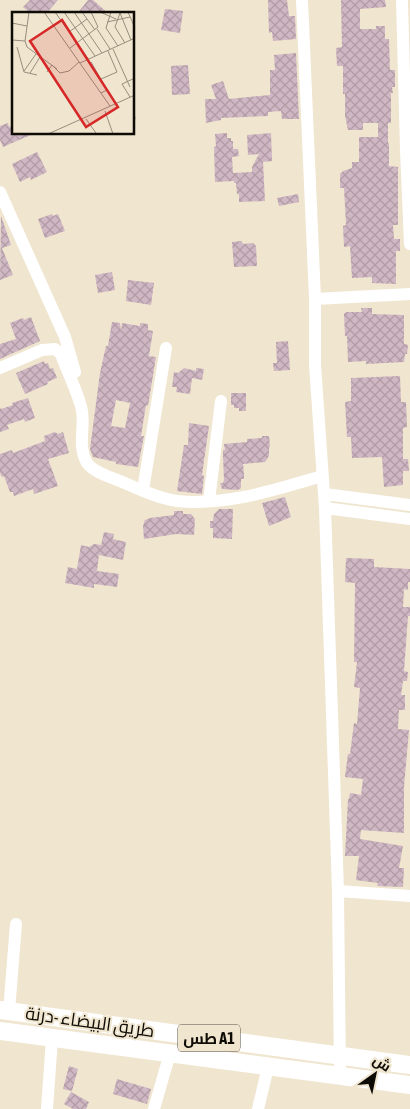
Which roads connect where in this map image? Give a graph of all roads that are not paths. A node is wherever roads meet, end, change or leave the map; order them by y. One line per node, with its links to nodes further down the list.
1 (302, 0): 7 (street)
2 (402, 0): 3 (street)
3 (408, 150): 5 (street)
4 (1, 201): 11 (street)
5 (410, 244)
6 (410, 294): 7 (street)
7 (315, 299): 12 (street)
8 (166, 348): 13 (street)
9 (0, 368): 11 (street)
10 (221, 401): 15 (street)
11 (82, 409): 13 (street)
12 (322, 476): 14 (street); 15 (street)
13 (143, 490): 15 (street)
14 (325, 494): 16 (street); 17 (street)
15 (209, 501)
16 (410, 505)
17 (325, 508): 18 (street); 19 (street)
18 (410, 519)
19 (338, 890): 20 (street); 26 (street)
20 (410, 896)
21 (16, 924): 22 (street)
22 (4, 1010): 26 (highway, طريق البيضاء -درنة / طس A1)
23 (0, 1031): 24 (highway, طس A1)
24 (52, 1039): 25 (highway, طريق البيضاء -درنة / طس A1); 31 (street)
25 (170, 1054): 28 (highway, طريق البيضاء -درنة / طس A1); 32 (street)
26 (341, 1055): 27 (highway, طريق البيضاء -درنة / طس A1); 29 (street)
27 (410, 1065)
28 (268, 1067): 29 (highway, طريق البيضاء -درنة / طس A1); 33 (street)
29 (340, 1075): 30 (highway, طريق البيضاء -درنة / طس A1)
30 (410, 1085)
31 (47, 1109)
32 (154, 1109)
33 (258, 1109)

